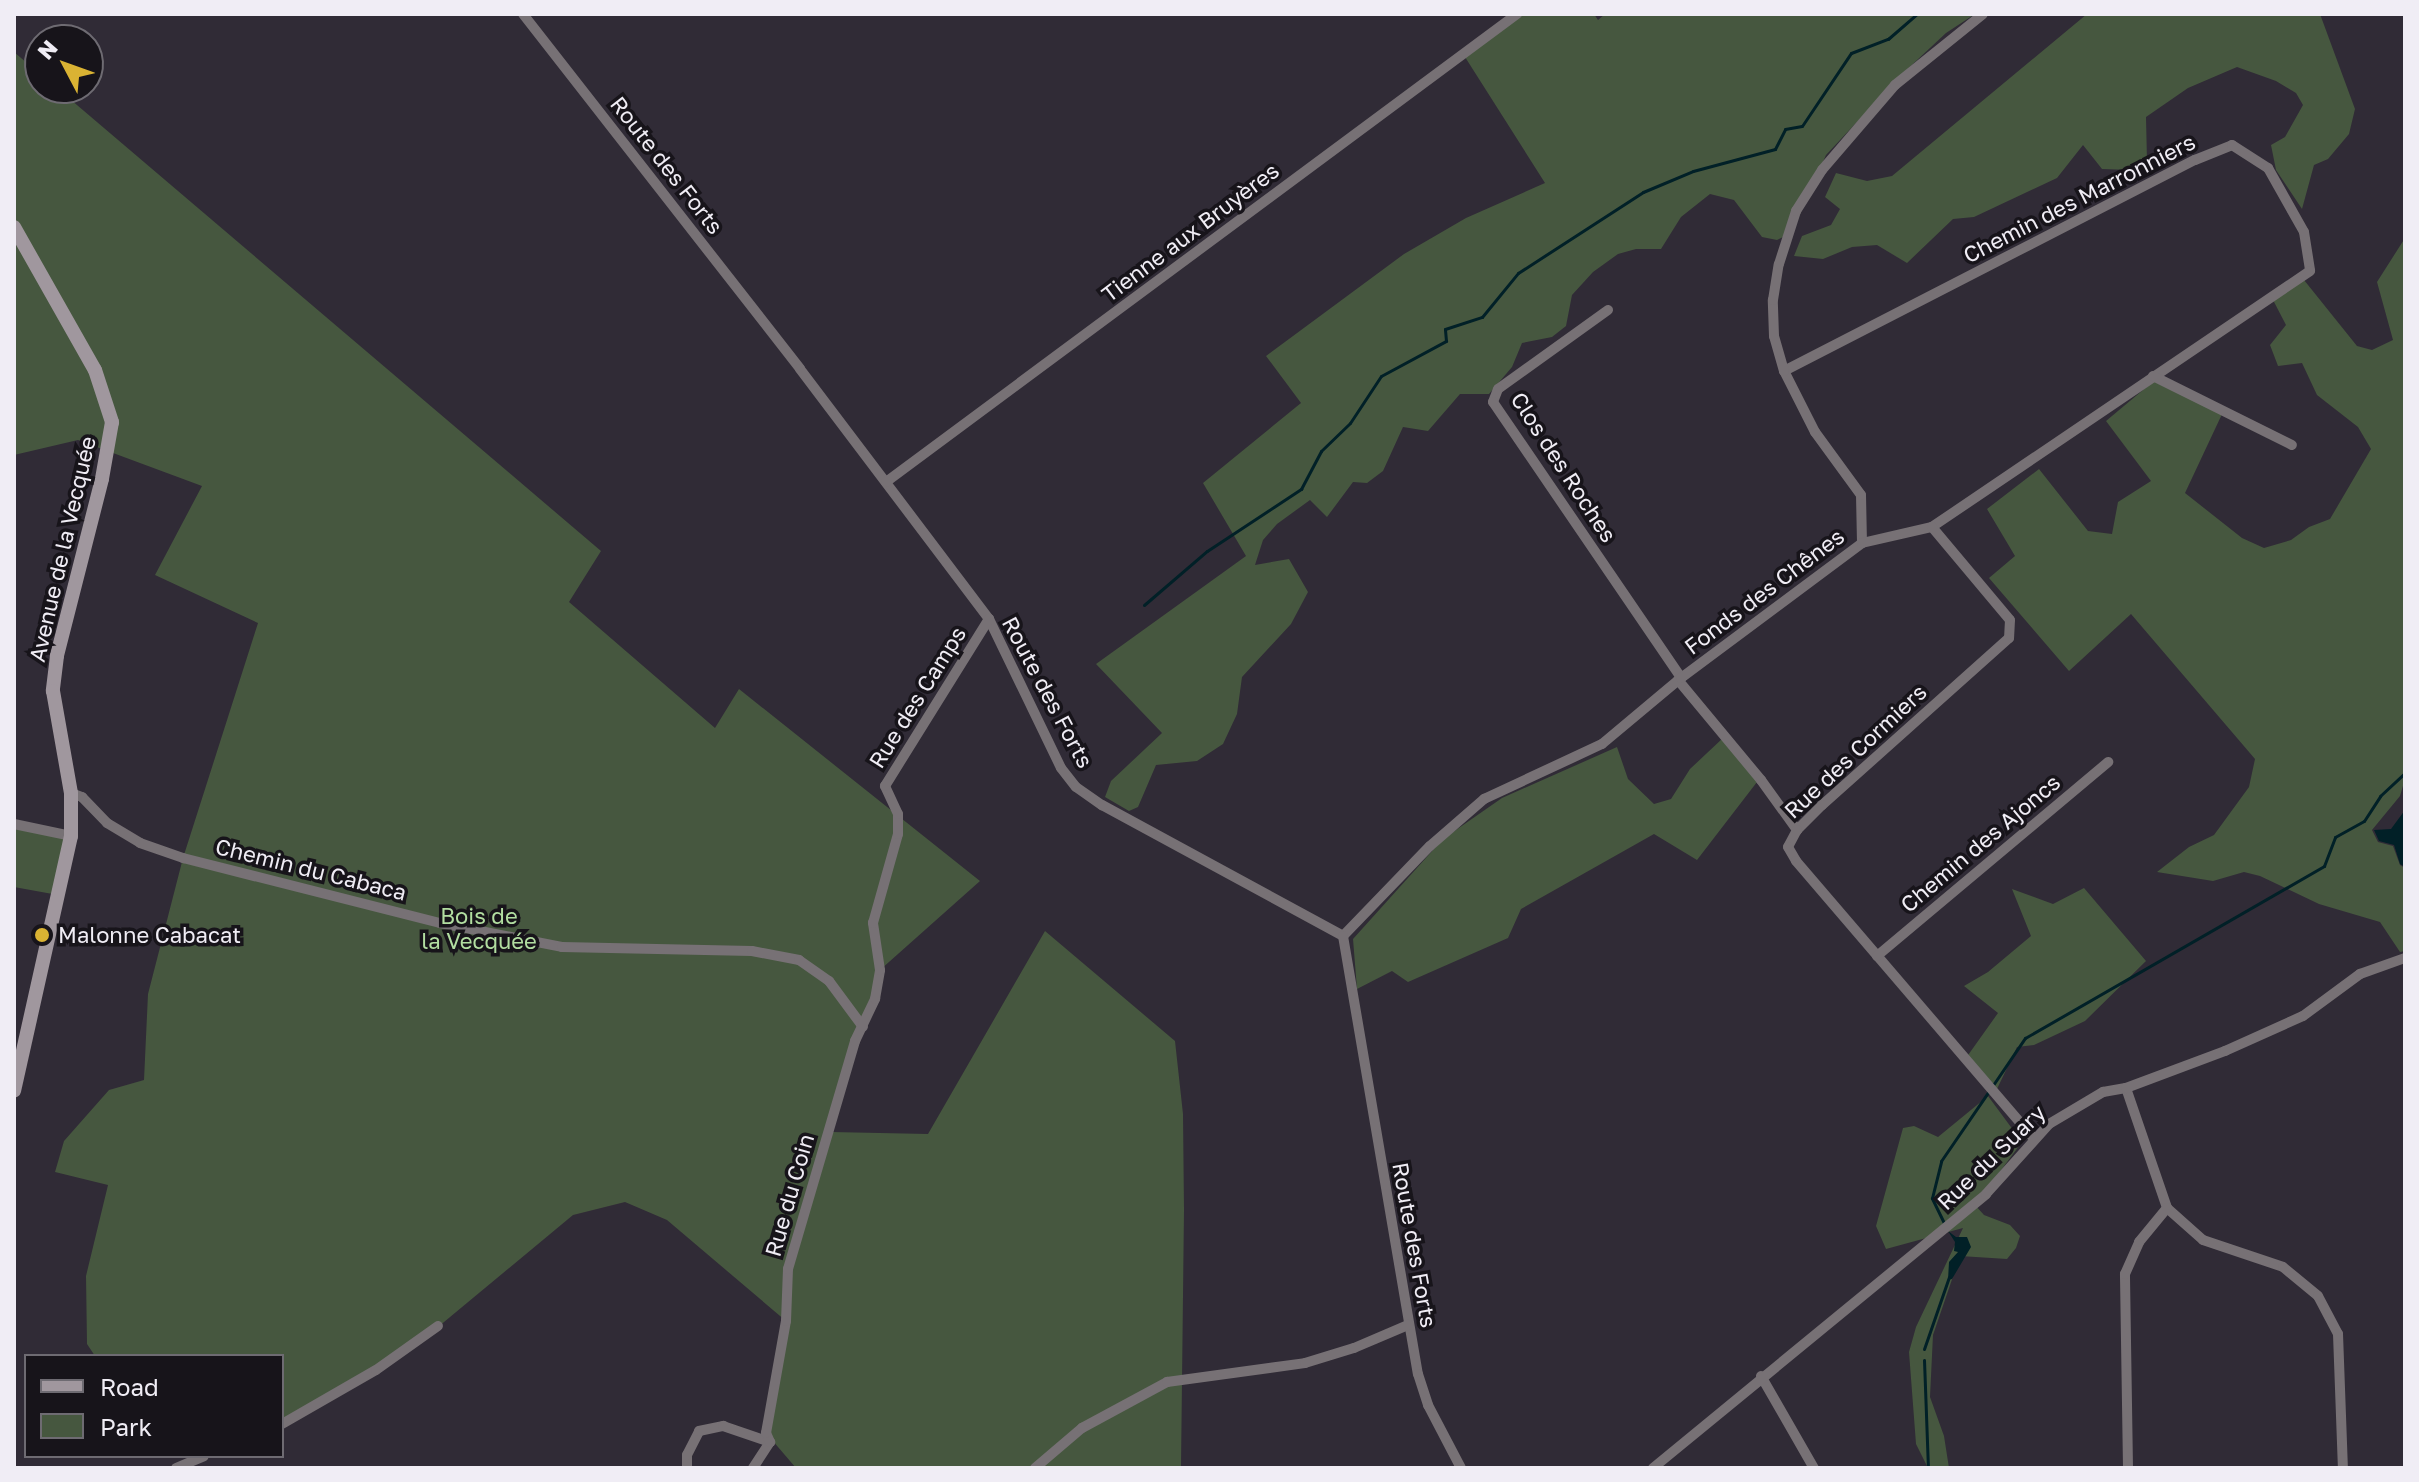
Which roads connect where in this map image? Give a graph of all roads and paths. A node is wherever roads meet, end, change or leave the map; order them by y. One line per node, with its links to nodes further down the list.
1 (523, 14): 9 (street, Route des Forts)
2 (1517, 14): 9 (street, Tienne aux Bruyères)
3 (1983, 14): 6 (street, Fonds des Chênes)
4 (14, 227): 15 (main road, Avenue de la Vecquée)
5 (1608, 310): 13 (street, Clos des Roches)
6 (1784, 371): 7 (street, Chemin des Marronniers); 11 (street, Fonds des Chênes)
7 (2153, 376): 8 (street); 10 (street, Chemin des Marronniers)
8 (2292, 445)
9 (886, 482): 12 (street, Route des Forts)
10 (1932, 527): 11 (street); 17 (street, Rue des Cormiers)
11 (1862, 543): 13 (street, Fonds des Chênes)
12 (989, 619): 19 (street, Route des Forts); 22 (street, Rue des Camps)
13 (1679, 679): 17 (street); 19 (street, Fonds des Chênes)
14 (2108, 762): 20 (street, Chemin des Ajoncs)
15 (71, 793): 18 (main road, Avenue de la Vecquée); 22 (street, Chemin du Cabaca)
16 (14, 824): 18 (street)
17 (1797, 830): 20 (street, Rue des Cormiers)
18 (71, 836): 24 (main road, Avenue de la Vecquée)
19 (1343, 936): 27 (street, Route des Forts)
20 (1877, 956): 25 (street, Rue des Cormiers)
21 (2405, 958): 23 (street, Rue du Suary)
22 (863, 1027): 31 (street, Rue du Coin)
23 (2126, 1088): 25 (street, Rue du Suary); 26 (street)
24 (14, 1091)
25 (2034, 1139): 29 (street, Rue du Suary)
26 (2167, 1208): 40 (street); 41 (street)
27 (1408, 1325): 36 (street); 37 (street, Route des Forts)
28 (438, 1326): 30 (street)
29 (1761, 1376): 38 (street, Rue du Suary); 39 (street)
30 (284, 1423)
31 (770, 1442): 34 (street); 35 (street)
32 (199, 1458): 33 (street)
33 (176, 1468)
34 (687, 1468)
35 (753, 1468)
36 (1035, 1468)
37 (1461, 1468)
38 (1653, 1468)
39 (1814, 1468)
40 (2128, 1468)
41 (2343, 1468)

